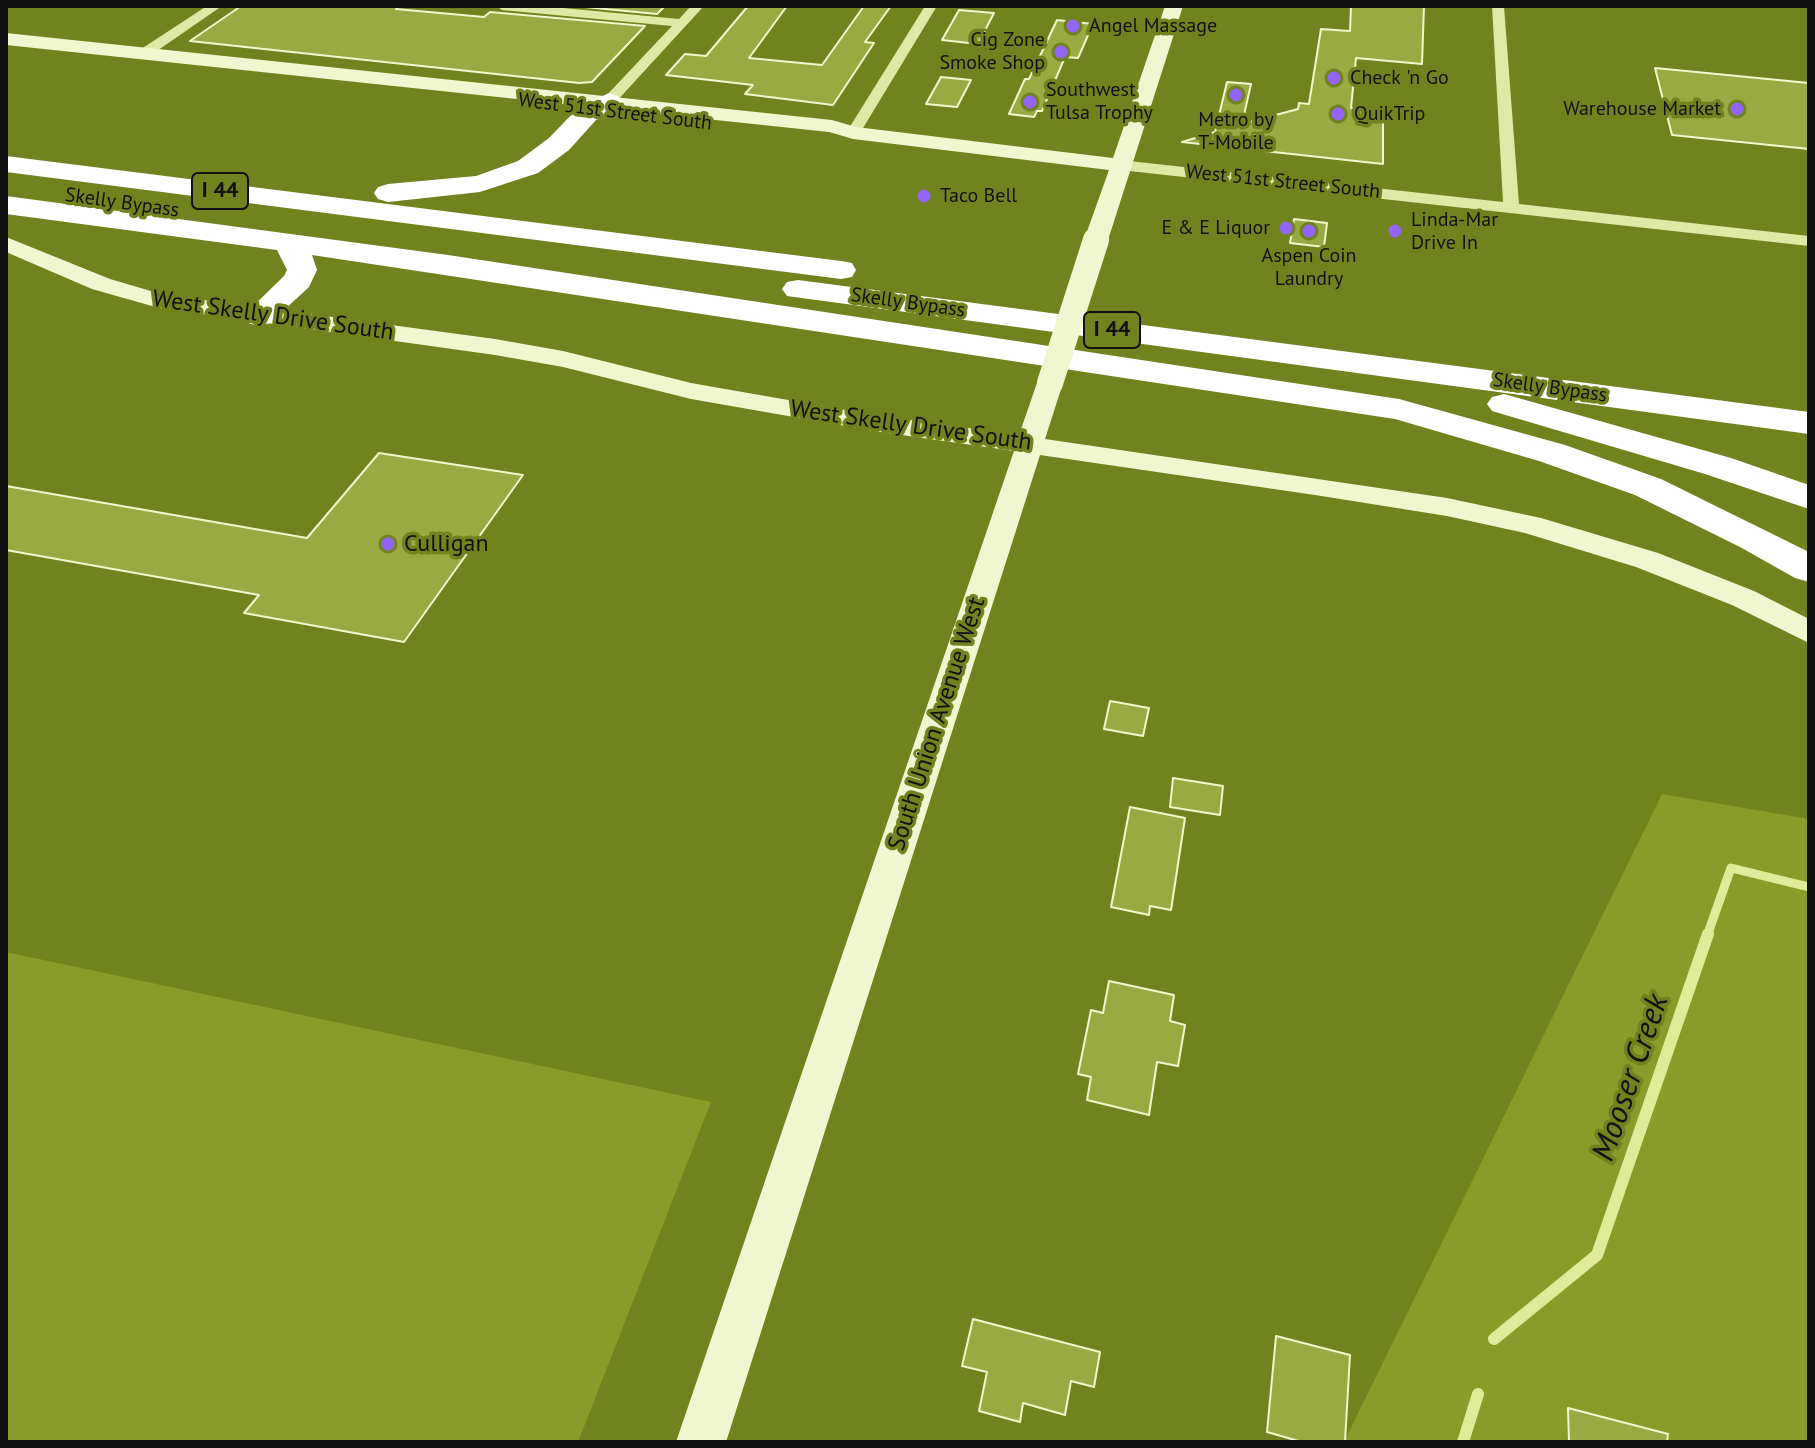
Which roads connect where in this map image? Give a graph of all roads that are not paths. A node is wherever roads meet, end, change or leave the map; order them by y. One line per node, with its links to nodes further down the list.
1 (216, 6): 9 (street)
2 (502, 6): 7 (street)
3 (698, 6): 7 (street)
4 (931, 6): 11 (street)
5 (1174, 6): 14 (street, South Union Avenue West)
6 (1498, 6): 17 (street)
7 (682, 23): 10 (street)
8 (6, 39): 9 (street, West 51st Street South)
9 (143, 54): 10 (street, West 51st Street South)
10 (604, 105): 11 (street, West 51st Street South); 12 (highway)
11 (853, 133): 14 (street, West 51st Street South)
12 (6, 148)
13 (6, 164): 23 (highway, Skelly Bypass / I 44)
14 (1120, 165): 17 (street, West 51st Street South); 25 (street, South Union Avenue West, bridge)
15 (6, 187): 22 (highway, Skelly Bypass / I 44)
16 (6, 205): 19 (highway)
17 (1511, 207): 18 (street, West 51st Street South)
18 (1809, 241)
19 (286, 242): 21 (highway); 27 (highway)
20 (6, 244): 21 (street, West Skelly Drive South)
21 (259, 316): 25 (street, West Skelly Drive South)
22 (1376, 365): 24 (highway, Skelly Bypass / I 44); 26 (highway)
23 (1809, 395)
24 (1809, 423)
25 (1029, 443): 28 (street, West Skelly Drive South); 29 (street, South Union Avenue West)
26 (1809, 498)
27 (1809, 569)
28 (1809, 632)
29 (701, 1442)

